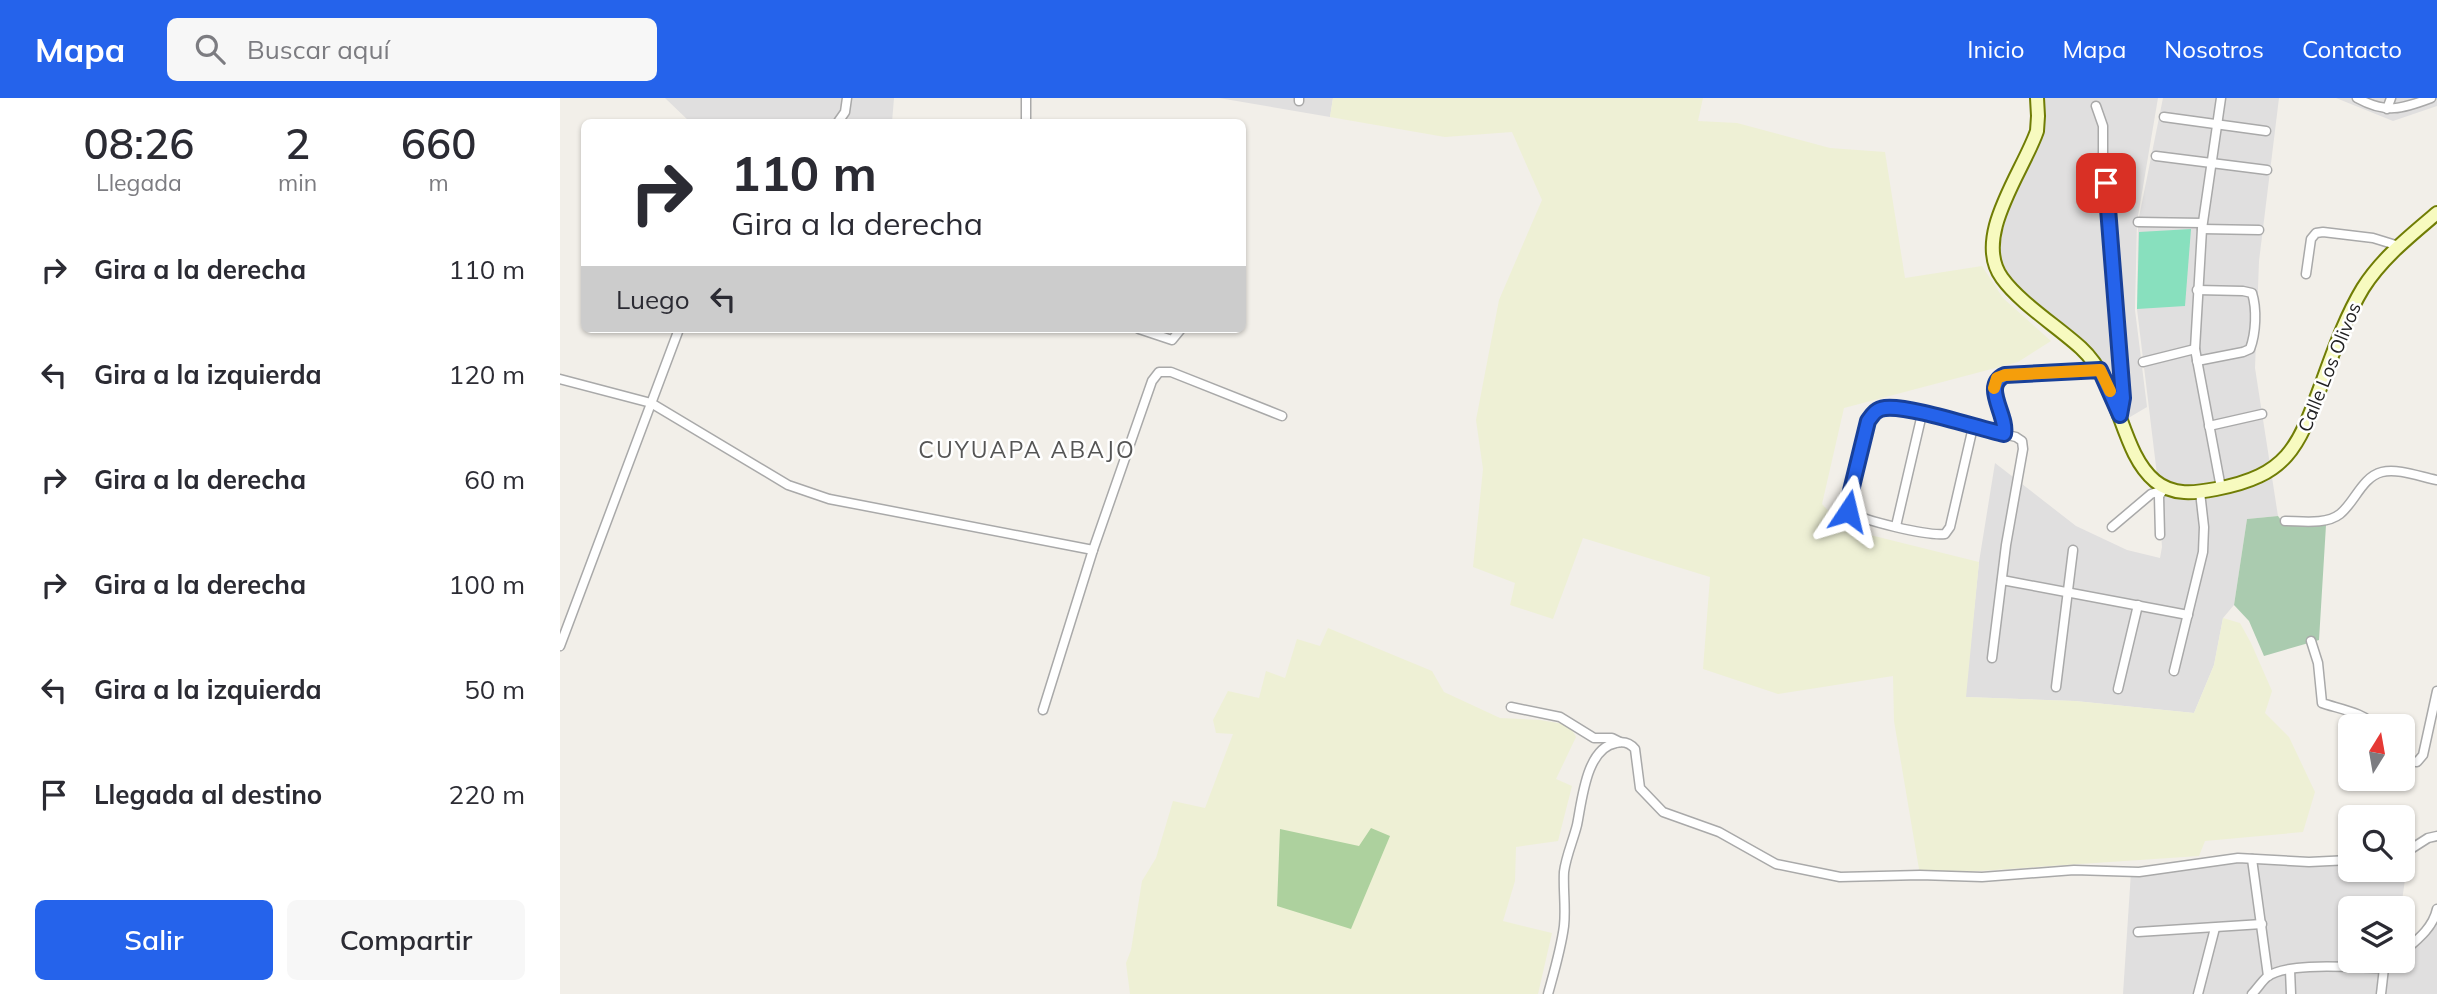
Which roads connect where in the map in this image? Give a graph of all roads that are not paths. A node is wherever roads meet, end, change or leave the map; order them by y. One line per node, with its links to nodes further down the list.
1 (847, 98): 11 (street)
2 (1026, 98): 12 (street)
3 (2037, 98): 31 (street)
4 (2221, 98): 13 (street)
5 (2357, 98): 9 (street)
6 (2391, 98): 9 (street)
7 (2431, 98): 9 (street)
8 (2096, 106): 37 (street)
9 (2387, 109)
10 (2164, 117): 13 (street)
11 (840, 119)
12 (1026, 119)
13 (2217, 124): 14 (street); 16 (street)
14 (2266, 131)
15 (2156, 156): 16 (street)
16 (2211, 163): 17 (street); 20 (street)
17 (2267, 170)
18 (2437, 213): 22 (street, Calle Los Olivos)
19 (2138, 222): 20 (street)
20 (2202, 226): 21 (street); 24 (street)
21 (2259, 230)
22 (2399, 246): 23 (street); 42 (street, Calle Los Olivos)
23 (2306, 274)
24 (2197, 290): 28 (street); 29 (street)
25 (677, 333): 33 (street)
26 (1150, 333): 27 (street)
27 (1178, 333)
28 (2195, 349): 29 (street); 30 (street)
29 (2197, 361): 38 (street)
30 (2143, 362)
31 (2100, 370): 37 (street); 40 (street)
32 (560, 379): 33 (street)
33 (651, 403): 49 (street); 56 (street)
34 (1922, 414): 39 (street); 46 (street); 46 (street)
35 (2262, 414): 38 (street)
36 (1282, 415): 49 (street)
37 (2120, 415): 43 (street)
38 (2209, 426): 42 (street)
39 (1973, 427): 40 (street); 46 (street)
40 (2004, 434): 51 (street)
41 (2437, 480): 45 (street)
42 (2221, 488): 44 (street, Calle Los Olivos)
43 (2163, 489): 44 (street, Calle Los Olivos); 47 (street); 48 (street)
44 (2200, 492): 54 (street)
45 (2285, 521)
46 (1896, 526)
47 (2112, 527)
48 (2160, 535)
49 (1093, 550): 63 (street)
50 (2073, 550): 52 (street)
51 (2002, 580): 52 (street); 57 (street)
52 (2067, 593): 53 (street); 59 (street)
53 (2138, 606): 54 (street); 60 (street)
54 (2188, 615): 58 (street)
55 (2311, 641): 64 (street)
56 (560, 646)
57 (1992, 658)
58 (2174, 671)
59 (2056, 687)
60 (2118, 689)
61 (2437, 691): 66 (street)
62 (1511, 707): 65 (street)
63 (1043, 710)
64 (2358, 714)
65 (1620, 742): 69 (street); 80 (street)
66 (2415, 762)
67 (2437, 836): 68 (street)
68 (2415, 846)
69 (2252, 859): 70 (street); 72 (street)
70 (2338, 861)
71 (2437, 909): 75 (street)
72 (2262, 925): 73 (street); 79 (street)
73 (2215, 928): 74 (street); 81 (street)
74 (2138, 932)
75 (2415, 940)
76 (2338, 967): 77 (street)
77 (2290, 970): 79 (street); 83 (street)
78 (2384, 973): 84 (street)
79 (2268, 976): 82 (street)
80 (1548, 994)
81 (2198, 994)
82 (2252, 994)
83 (2291, 994)
84 (2382, 994)

